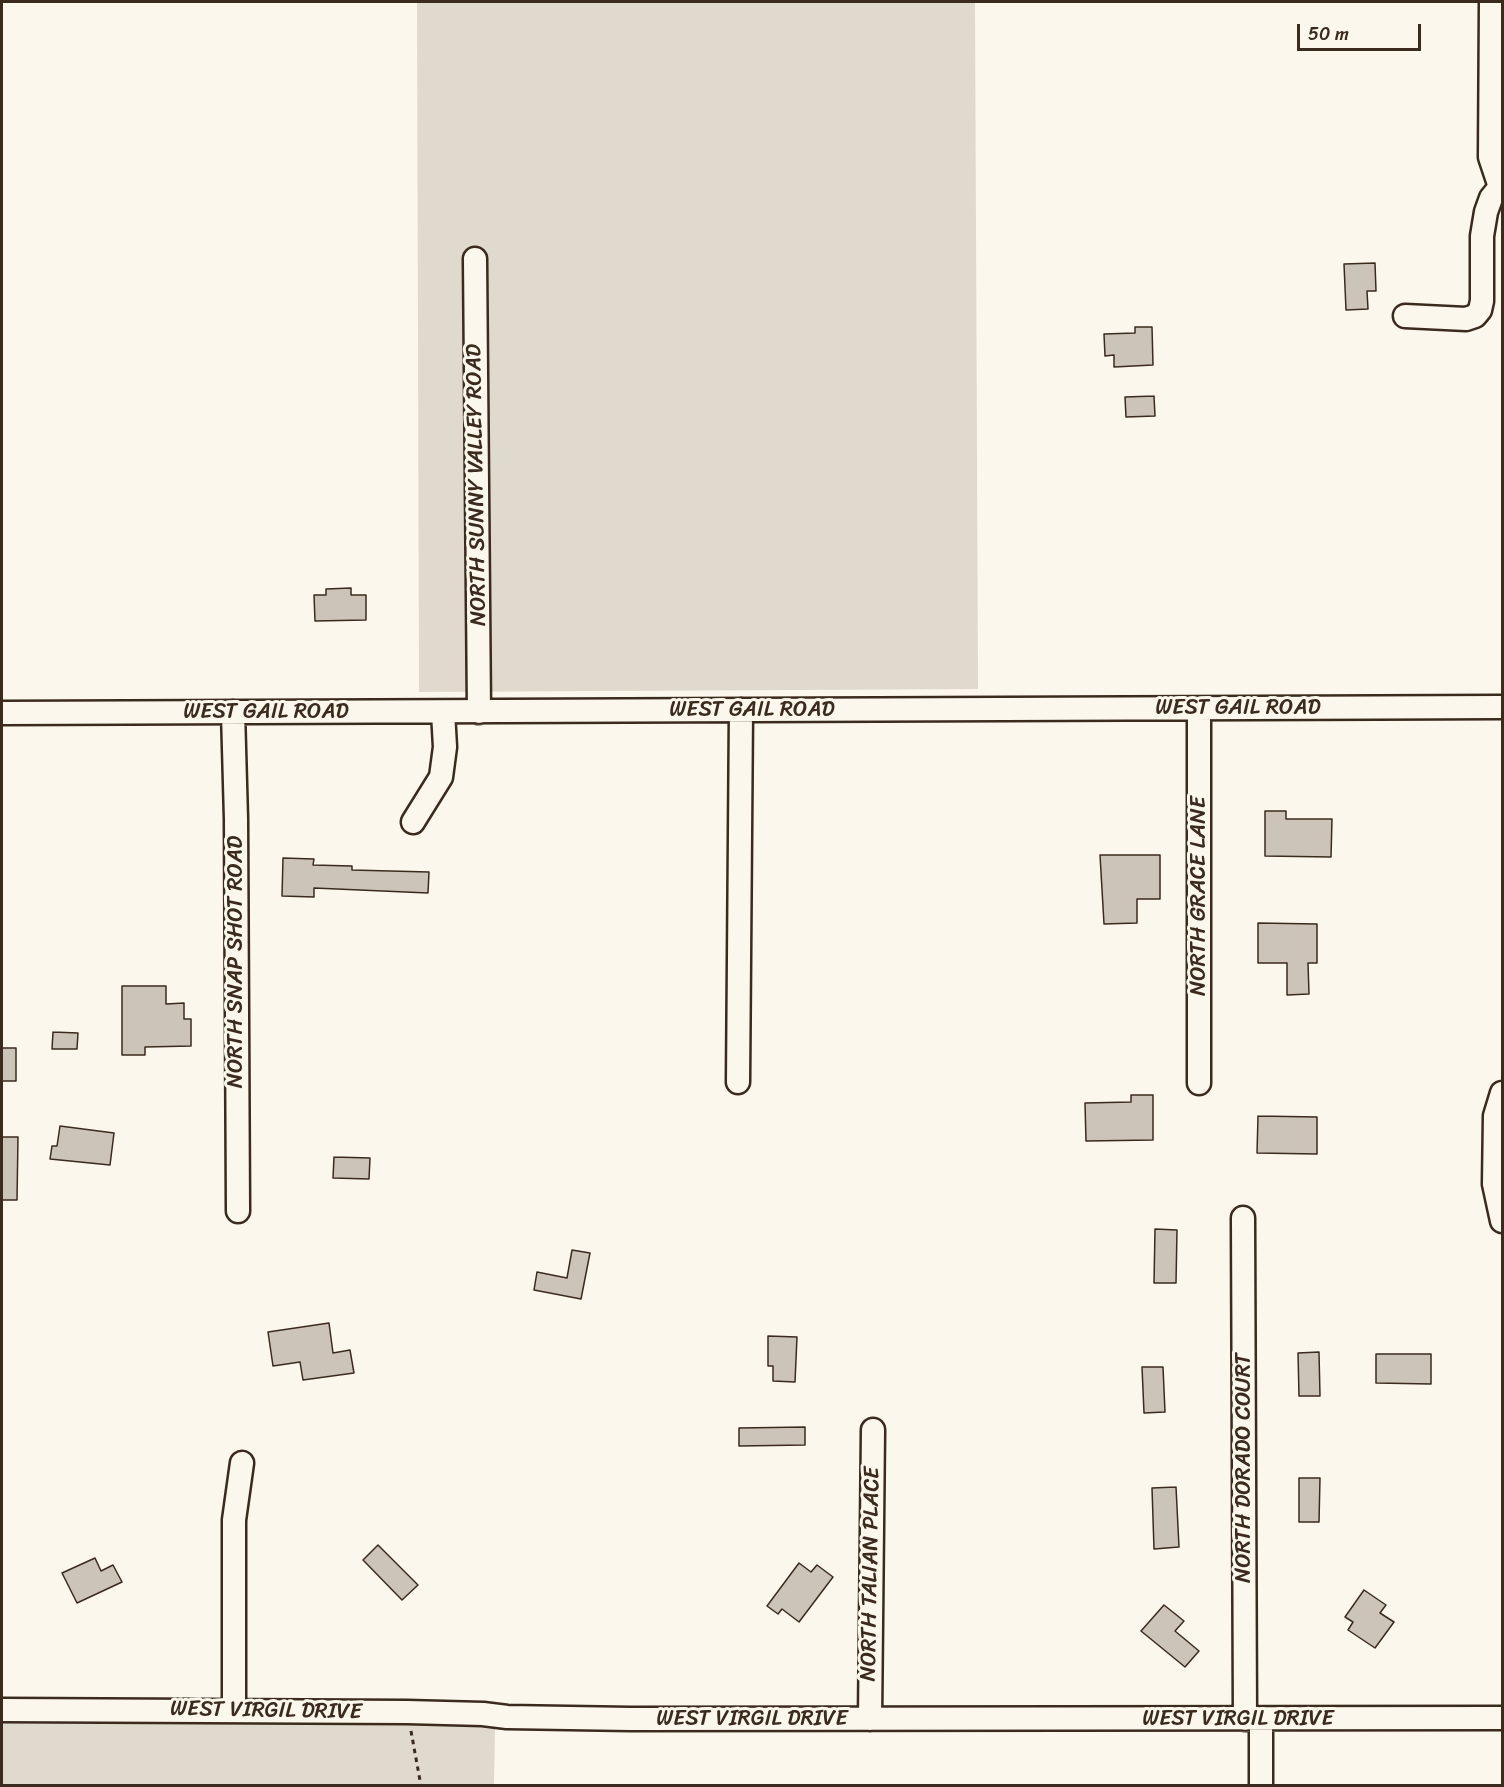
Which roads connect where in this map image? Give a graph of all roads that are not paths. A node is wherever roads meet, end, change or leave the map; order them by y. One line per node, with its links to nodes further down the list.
1 (1491, 2): 2 (street)
2 (1501, 187): 4 (street)
3 (475, 259): 10 (street, NORTH SUNNY VALLEY ROAD)
4 (1405, 316)
5 (1503, 707): 6 (street, WEST GAIL ROAD)
6 (1199, 708): 7 (street, WEST GAIL ROAD); 14 (street, NORTH GRACE LANE)
7 (741, 710): 10 (street, WEST GAIL ROAD); 13 (street)
8 (233, 712): 9 (street, WEST GAIL ROAD); 11 (street, WEST GAIL ROAD); 16 (street, NORTH SNAP SHOT ROAD)
9 (443, 712): 10 (street, WEST GAIL ROAD); 12 (street)
10 (479, 712)
11 (2, 713)
12 (413, 822)
13 (738, 1082)
14 (1199, 1083)
15 (1503, 1093): 18 (street)
16 (238, 1211)
17 (1243, 1218): 25 (street, NORTH DORADO COURT)
18 (1503, 1221)
19 (873, 1430): 24 (street, NORTH TALIAN PLACE)
20 (242, 1463): 22 (street)
21 (2, 1710): 22 (street, WEST VIRGIL DRIVE)
22 (234, 1710): 24 (street, WEST VIRGIL DRIVE)
23 (1503, 1718): 25 (street, WEST VIRGIL DRIVE)
24 (870, 1719): 25 (street, WEST VIRGIL DRIVE)
25 (1253, 1719): 26 (street, NORTH DORADO COURT)
26 (1261, 1785)

